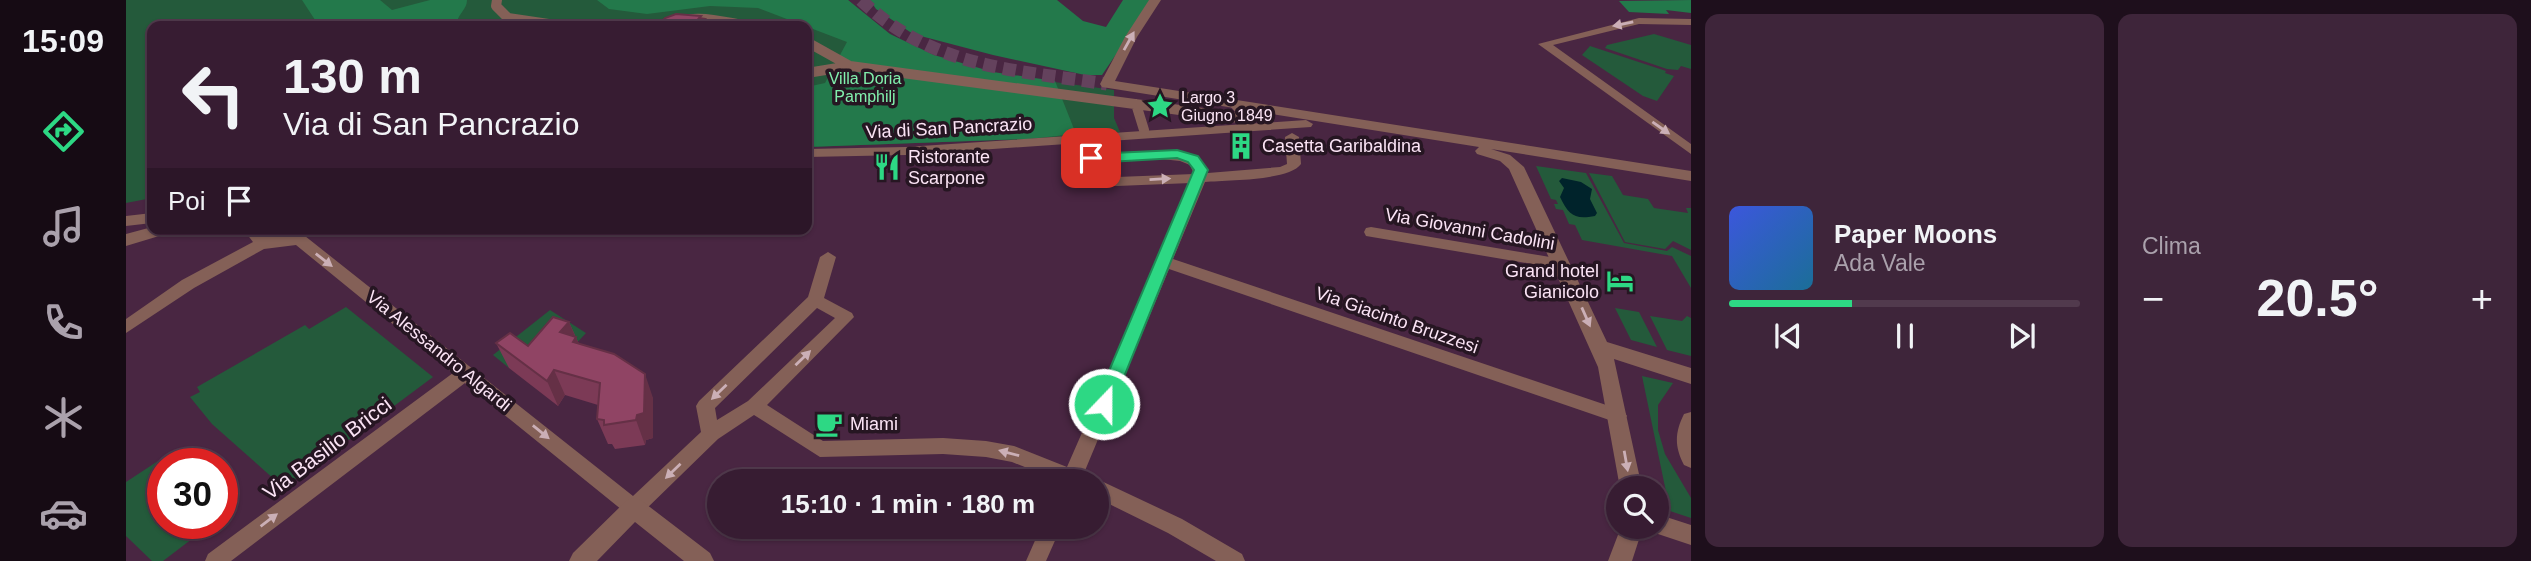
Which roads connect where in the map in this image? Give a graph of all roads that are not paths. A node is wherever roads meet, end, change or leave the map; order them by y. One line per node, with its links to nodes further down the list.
1 (1155, 0): 11 (street, one-way to 1)
2 (498, 5): 3 (street)
3 (527, 21)
4 (677, 21): 5 (street)
5 (706, 21)
6 (1691, 22): 17 (street, one-way to 17)
7 (812, 45): 8 (street)
8 (850, 66): 9 (street); 10 (street)
9 (812, 72)
10 (1136, 104): 12 (street); 13 (street)
11 (1235, 106): 12 (street); 14 (street, Via di San Pancrazio); 16 (street, Via di San Pancrazio)
12 (1245, 124): 14 (street, Via di San Pancrazio); 15 (street, Via di San Pancrazio)
13 (1144, 130)
14 (1291, 131): 16 (street, Via di San Pancrazio); 20 (street, Via di San Pancrazio); 23 (street)
15 (1093, 138): 18 (street, Via di San Pancrazio); 19 (street)
16 (1466, 140): 21 (street, Via di San Pancrazio)
17 (1691, 150)
18 (812, 153)
19 (1103, 158): 23 (street); 23 (street, one-way to 23)
20 (1516, 167): 21 (street, Via di San Pancrazio); 35 (street)
21 (1633, 167): 22 (street, Via di San Pancrazio)
22 (1691, 176)
23 (1200, 177): 34 (street)
24 (147, 219): 25 (street)
25 (126, 221)
26 (1371, 232): 35 (street, Via Giovanni Cadolini)
27 (147, 234): 31 (street)
28 (256, 235): 32 (street)
29 (277, 235): 32 (street)
30 (283, 235): 32 (street)
31 (126, 240)
32 (264, 244): 37 (street); 39 (street, Via Alessandro Algardi, one-way to 39)
33 (828, 257): 36 (street)
34 (1163, 261): 42 (street, Via Giacinto Bruzzesi); 47 (street)
35 (1562, 264): 38 (street, one-way to 38)
36 (815, 300): 41 (street, one-way to 36); 44 (street, one-way to 44)
37 (126, 327)
38 (1600, 347): 40 (street); 42 (street)
39 (467, 372): 50 (street, Via Alessandro Algardi, one-way to 50); 55 (street, Via Basilio Bricci, one-way to 39)
40 (1691, 376)
41 (754, 406): 44 (street); 46 (street, one-way to 41)
42 (1618, 416): 48 (street, one-way to 48)
43 (1691, 420): 45 (street)
44 (711, 434): 50 (street, one-way to 50)
45 (1691, 459)
46 (1050, 469)
47 (1079, 469)
48 (1629, 476)
49 (1109, 494): 59 (street)
50 (634, 508): 56 (street); 57 (street)
51 (1669, 528): 52 (street)
52 (1691, 535)
53 (1046, 539): 58 (street)
54 (1628, 539): 60 (street)
55 (215, 561)
56 (581, 561)
57 (702, 561)
58 (1037, 561)
59 (1234, 561)
60 (1620, 561)

